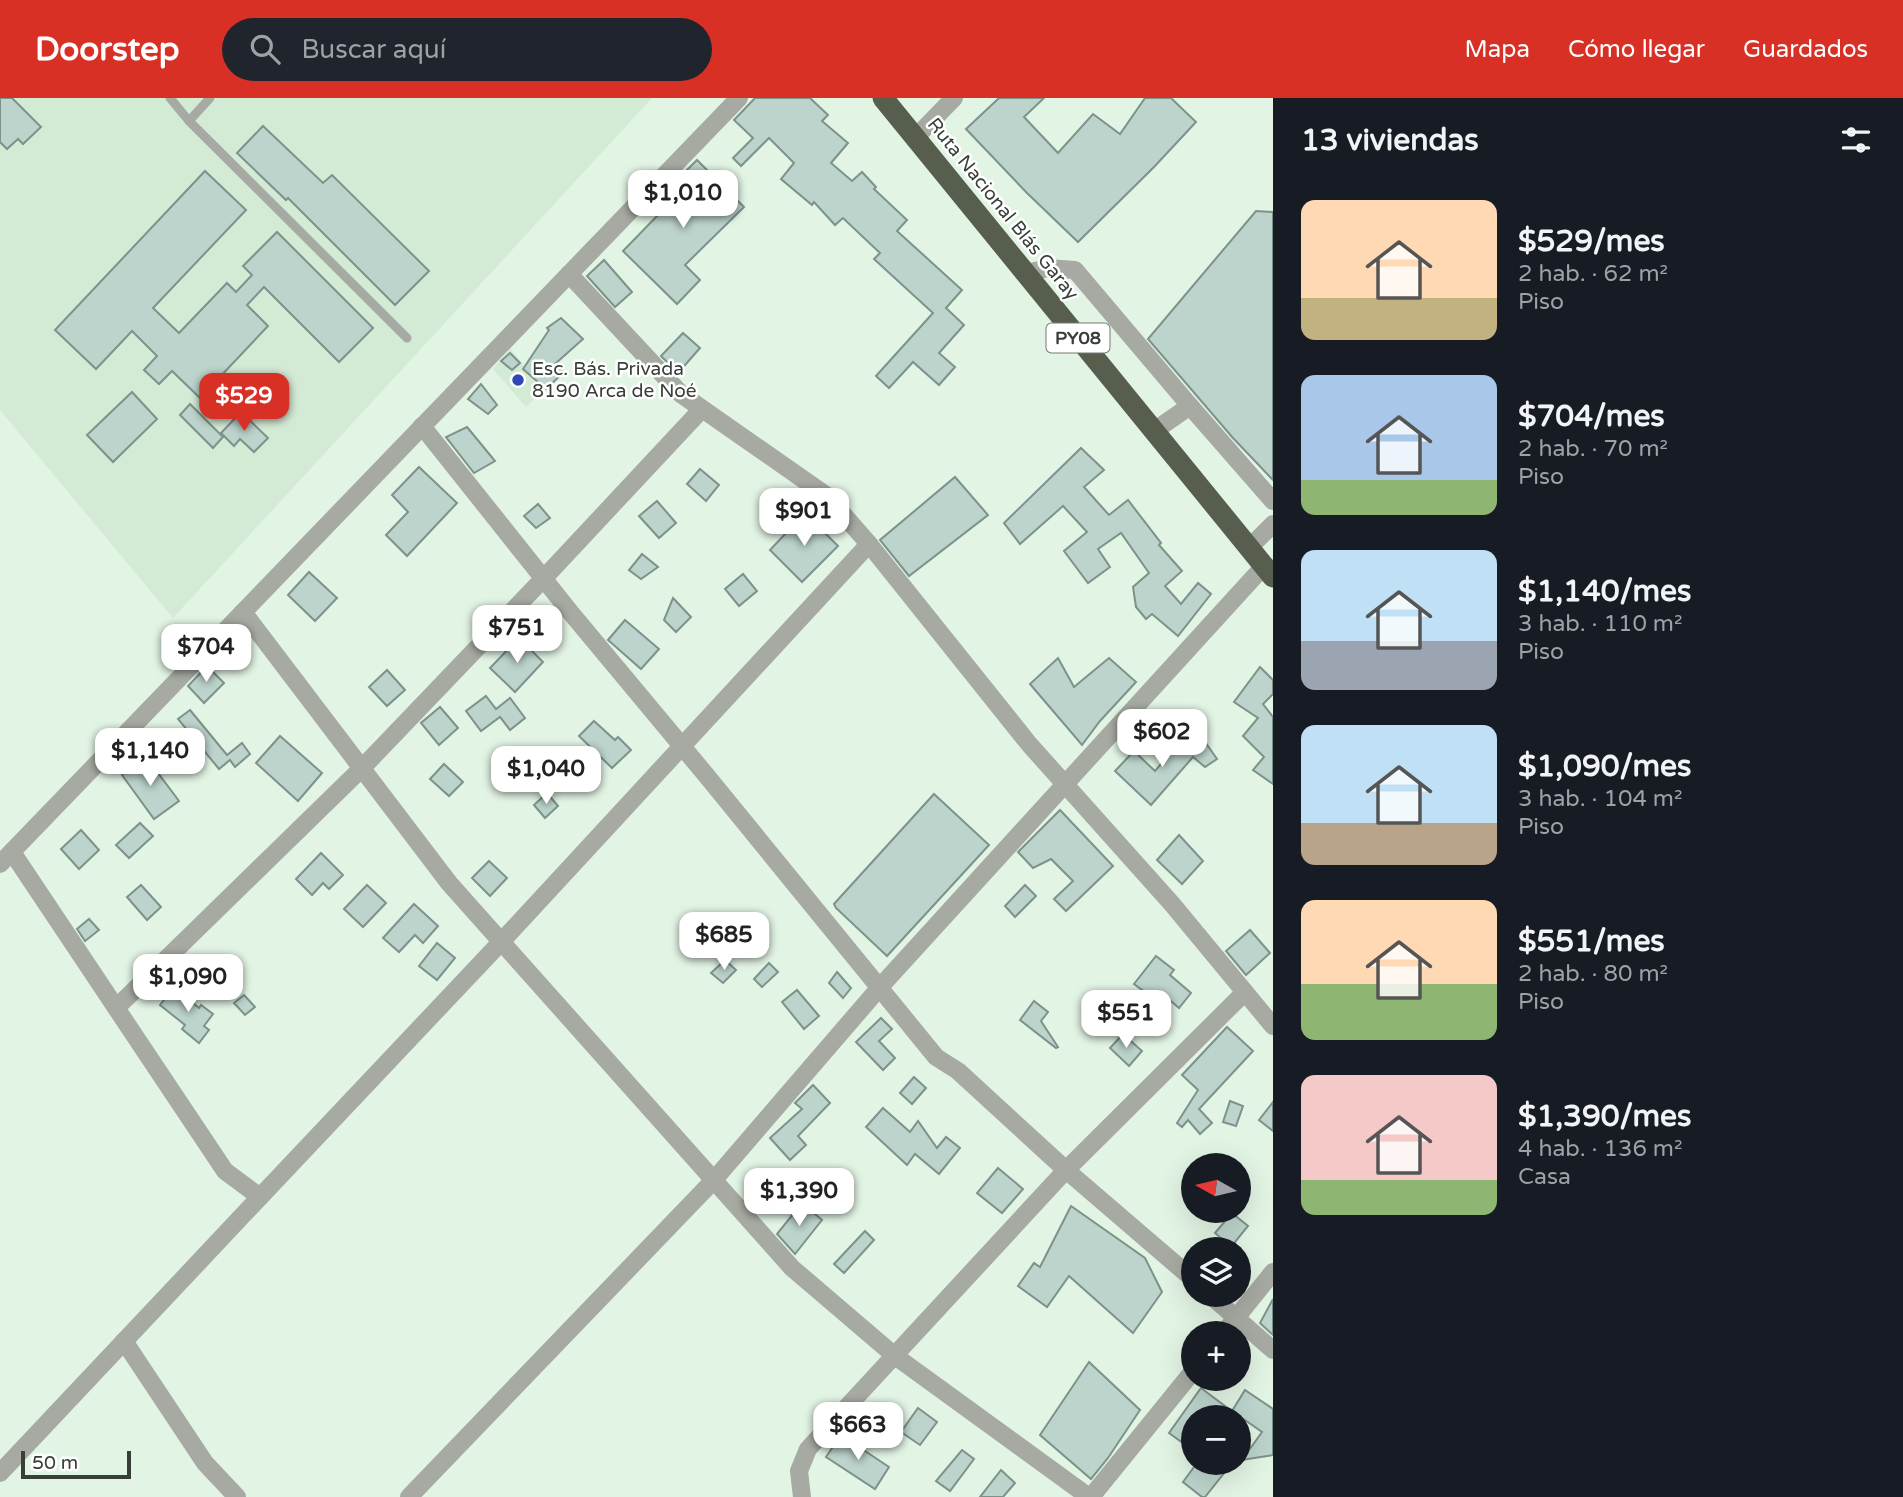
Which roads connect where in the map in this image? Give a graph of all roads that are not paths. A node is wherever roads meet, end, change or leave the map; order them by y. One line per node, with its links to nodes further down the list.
1 (170, 98): 6 (lane)
2 (209, 98): 6 (lane)
3 (739, 98): 8 (street)
4 (883, 98): 7 (highway, Ruta Nacional Blás Garay / PY08)
5 (954, 98): 7 (street)
6 (190, 121): 10 (lane)
7 (915, 138): 9 (highway, Ruta Nacional Blás Garay / PY08)
8 (569, 274): 12 (street); 13 (street)
9 (1026, 274): 11 (street); 14 (highway, Ruta Nacional Blás Garay / PY08)
10 (407, 338)
11 (1190, 406): 14 (street); 15 (street)
12 (702, 409): 17 (street); 20 (street)
13 (422, 426): 20 (street); 21 (street)
14 (1154, 431): 18 (highway, Ruta Nacional Blás Garay / PY08)
15 (1273, 501)
16 (1273, 524): 18 (street)
17 (869, 544): 22 (street); 24 (street)
18 (1249, 548): 19 (highway, Ruta Nacional Blás Garay / PY08)
19 (1268, 572): 24 (street)
20 (544, 578): 22 (street); 23 (street)
21 (243, 612): 23 (street); 25 (street)
22 (682, 747): 26 (street); 27 (street)
23 (362, 768): 26 (street); 29 (street)
24 (1064, 785): 27 (street); 28 (street)
25 (6, 858): 29 (street)
26 (501, 942): 32 (street); 33 (street)
27 (880, 986): 31 (street); 32 (street)
28 (1245, 992): 30 (street); 31 (street)
29 (116, 1008): 33 (street)
30 (1271, 1020)
31 (1066, 1170): 34 (street); 41 (street)
32 (713, 1181): 41 (street); 45 (street)
33 (260, 1197): 39 (street)
34 (1181, 1269)
35 (1273, 1272): 37 (street)
36 (1224, 1307): 37 (street)
37 (1236, 1317): 38 (street); 40 (street)
38 (1233, 1321)
39 (124, 1341): 43 (street); 44 (street)
40 (1273, 1350)
41 (895, 1356): 46 (street); 47 (street)
42 (1181, 1386): 47 (street)
43 (0, 1473)
44 (237, 1497)
45 (409, 1497)
46 (802, 1497)
47 (1090, 1497)

